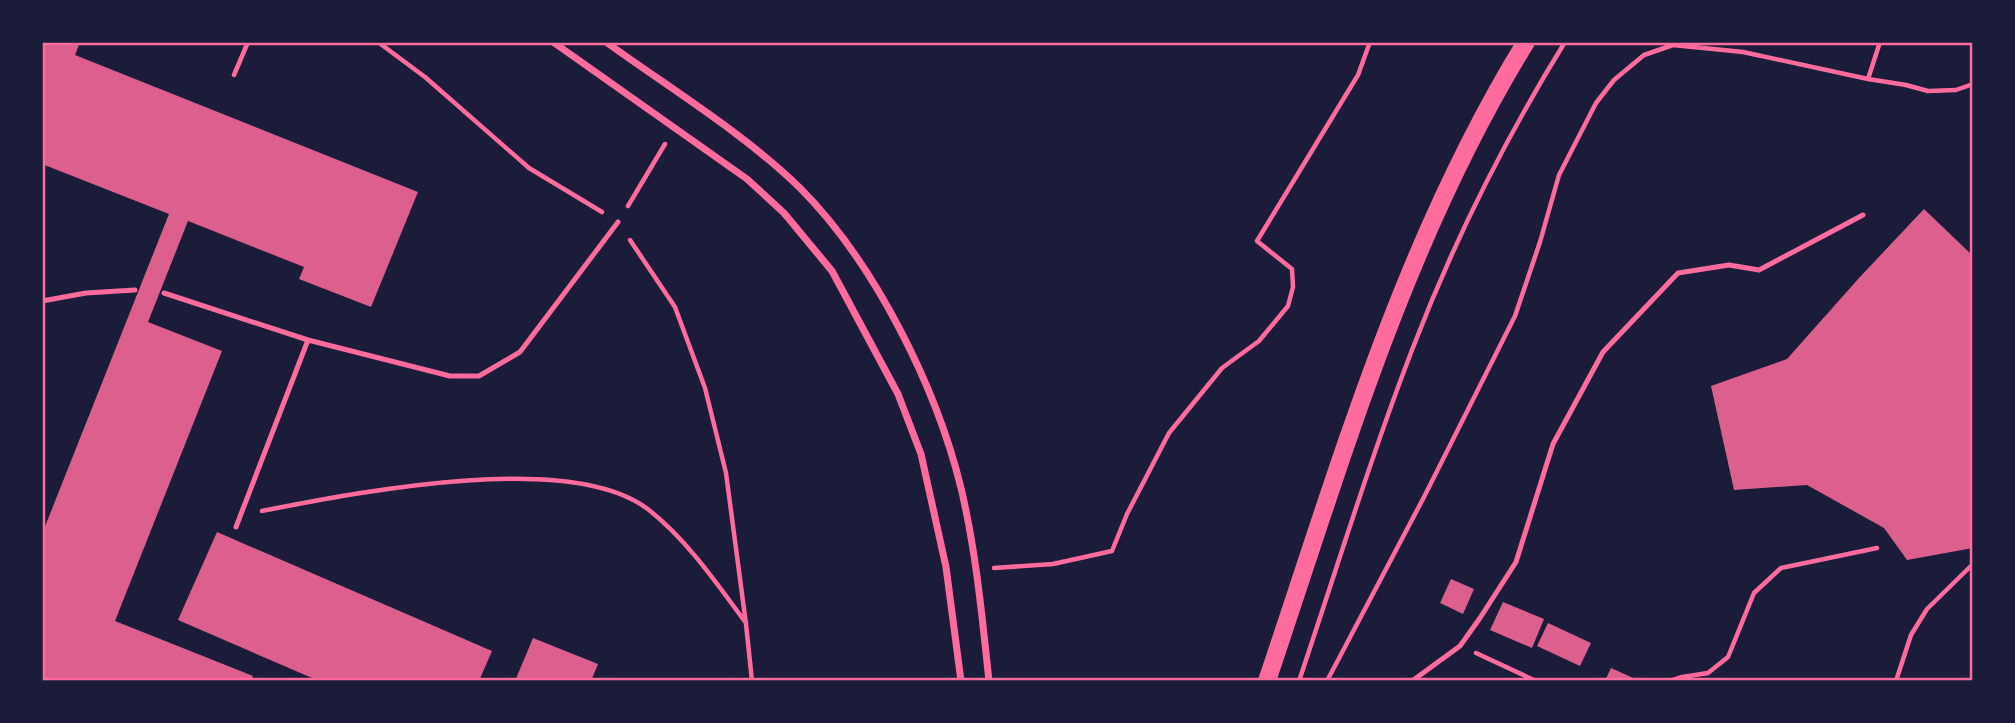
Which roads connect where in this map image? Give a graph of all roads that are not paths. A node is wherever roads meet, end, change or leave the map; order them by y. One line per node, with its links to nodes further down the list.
1 (552, 42): 11 (street)
2 (606, 42): 12 (street)
3 (1526, 42): 13 (main road)
4 (1863, 215): 14 (lane)
5 (618, 222): 9 (lane)
6 (135, 290): 8 (lane)
7 (164, 293): 9 (lane)
8 (42, 301)
9 (308, 340): 10 (lane)
10 (236, 527)
11 (961, 681)
12 (989, 681)
13 (1267, 681)
14 (1412, 681)

